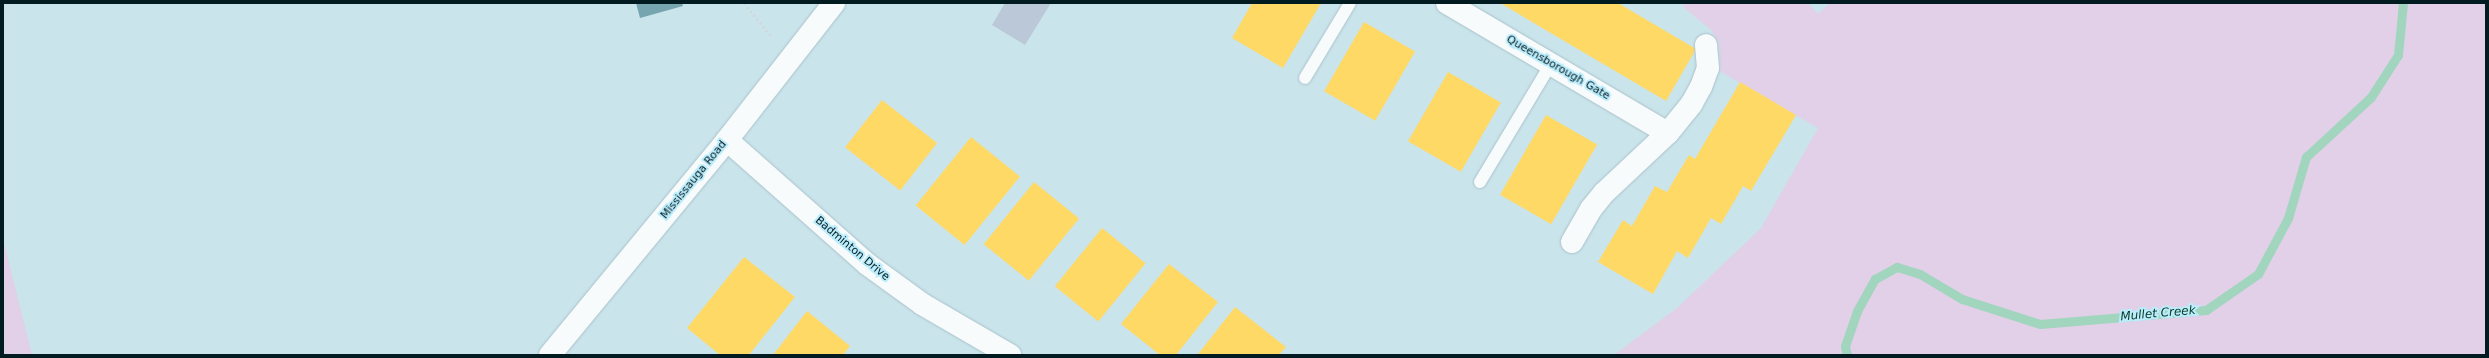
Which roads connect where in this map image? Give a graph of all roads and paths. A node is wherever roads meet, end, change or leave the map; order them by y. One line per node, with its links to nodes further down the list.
1 (744, 3): 5 (path)
2 (834, 3): 10 (street, Mississauga Road)
3 (1350, 3): 8 (lane)
4 (1447, 3): 7 (street, Queensborough Gate)
5 (772, 37)
6 (1706, 45): 9 (street)
7 (1551, 64): 9 (street, Queensborough Gate); 11 (lane)
8 (1305, 78)
9 (1668, 133): 12 (street)
10 (726, 140): 13 (street, Mississauga Road); 14 (street, Badminton Drive)
11 (1480, 182)
12 (1572, 242)
13 (550, 355)
14 (1010, 355)

